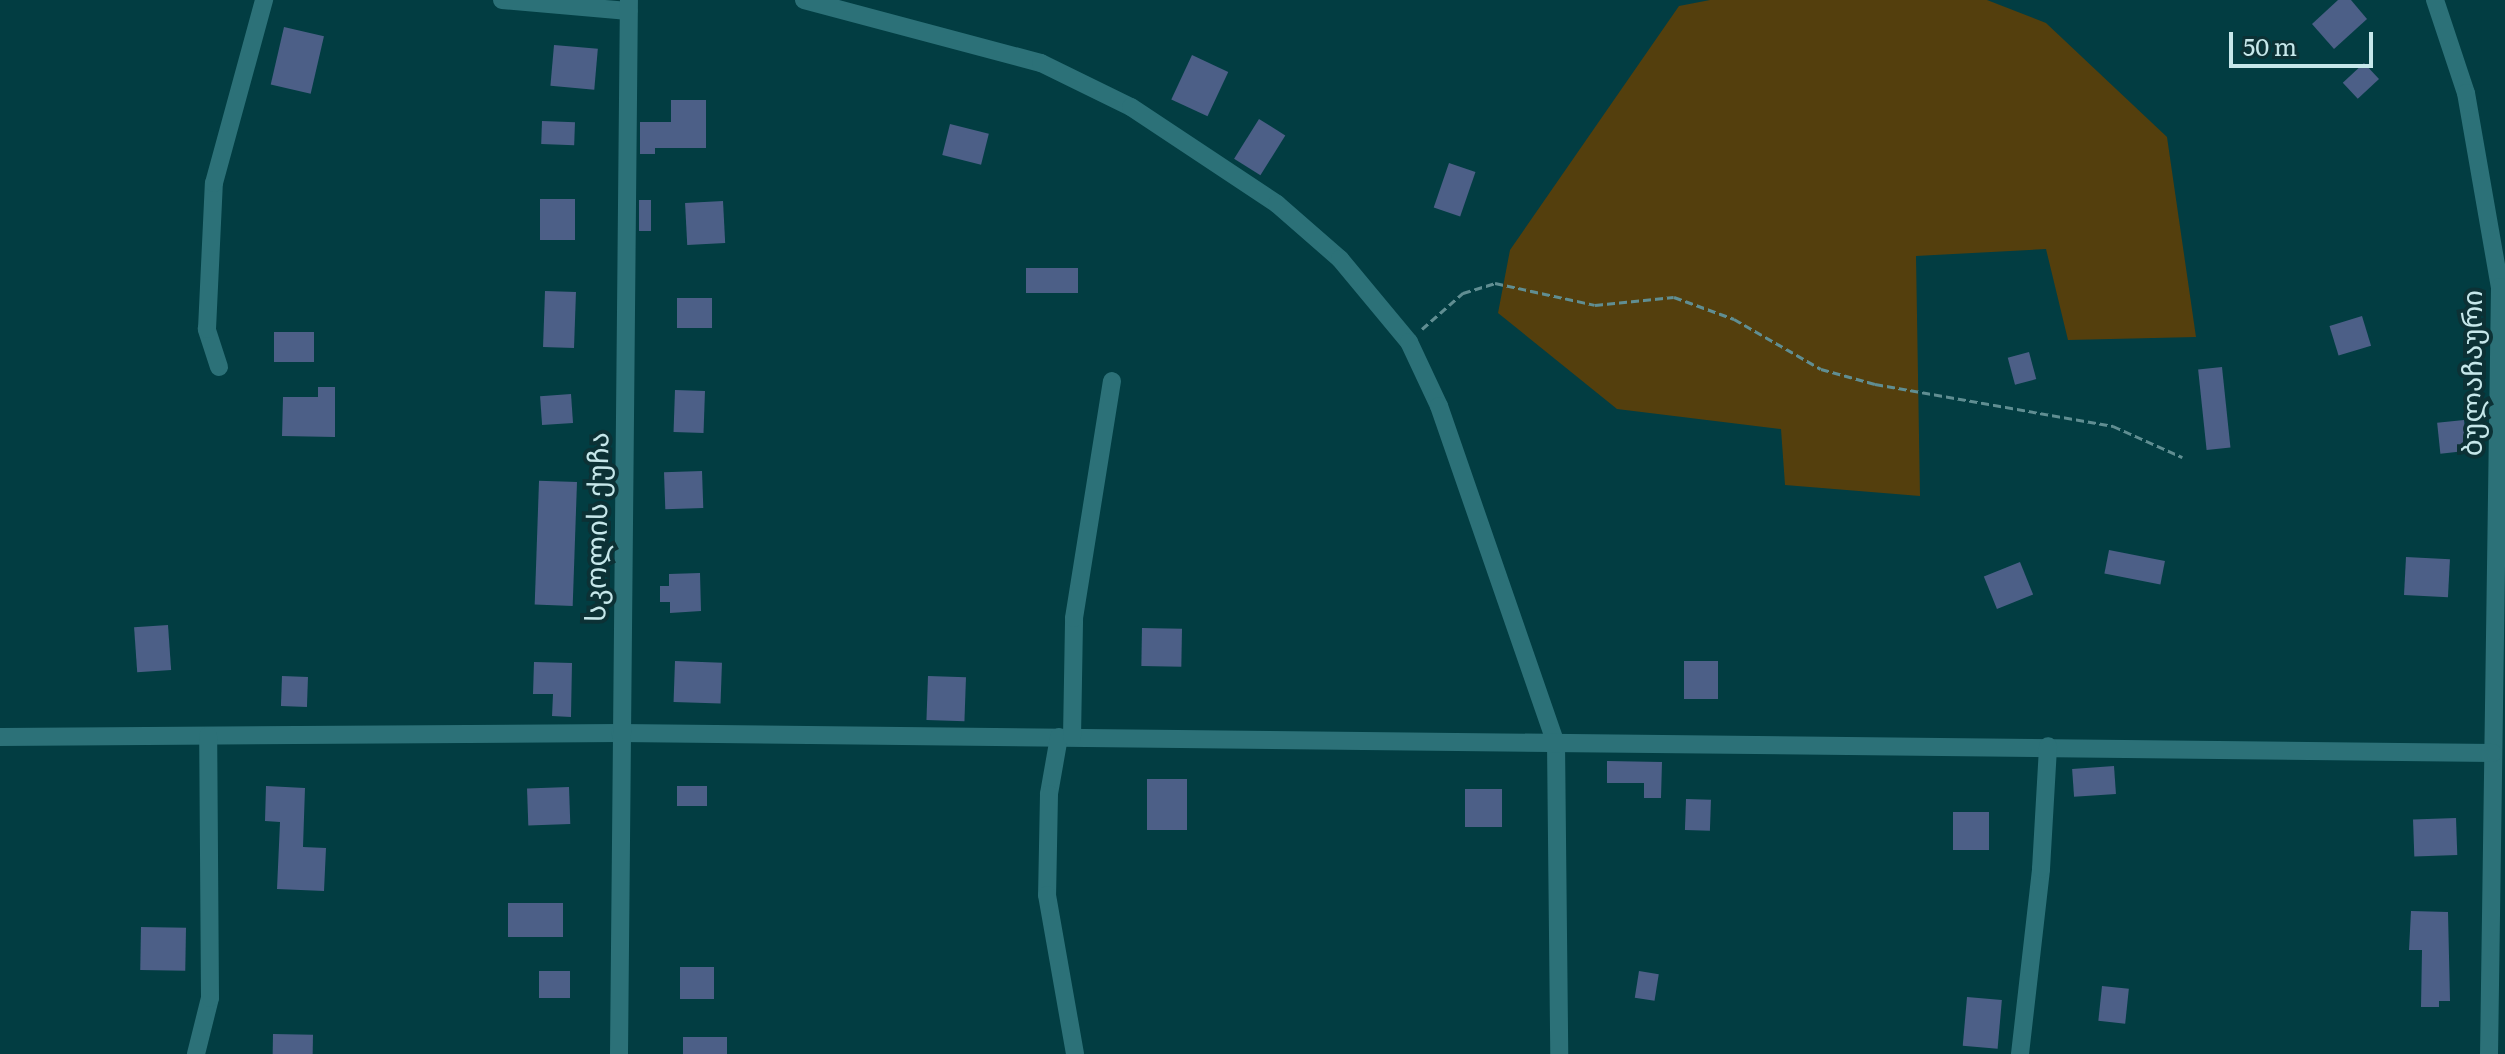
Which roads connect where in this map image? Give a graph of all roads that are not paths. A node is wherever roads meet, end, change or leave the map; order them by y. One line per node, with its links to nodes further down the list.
1 (264, 0): 7 (street)
2 (502, 0): 5 (street)
3 (804, 0): 13 (street)
4 (2435, 0): 6 (street, ბულაჩაური)
5 (629, 6): 9 (street, სკოლის ქუჩა)
6 (2503, 287): 15 (street, ბულაჩაური)
7 (219, 367)
8 (1112, 381): 12 (street)
9 (620, 733): 10 (street); 12 (street); 17 (street, სკოლის ქუჩა)
10 (208, 736): 11 (street); 16 (street)
11 (0, 737)
12 (1066, 737): 13 (street); 18 (street)
13 (1556, 743): 14 (street); 19 (street)
14 (2048, 746): 15 (street); 20 (street)
15 (2493, 753): 21 (street, ბულაჩაური)
16 (196, 1054)
17 (619, 1054)
18 (1075, 1054)
19 (1559, 1054)
20 (2020, 1054)
21 (2489, 1054)

